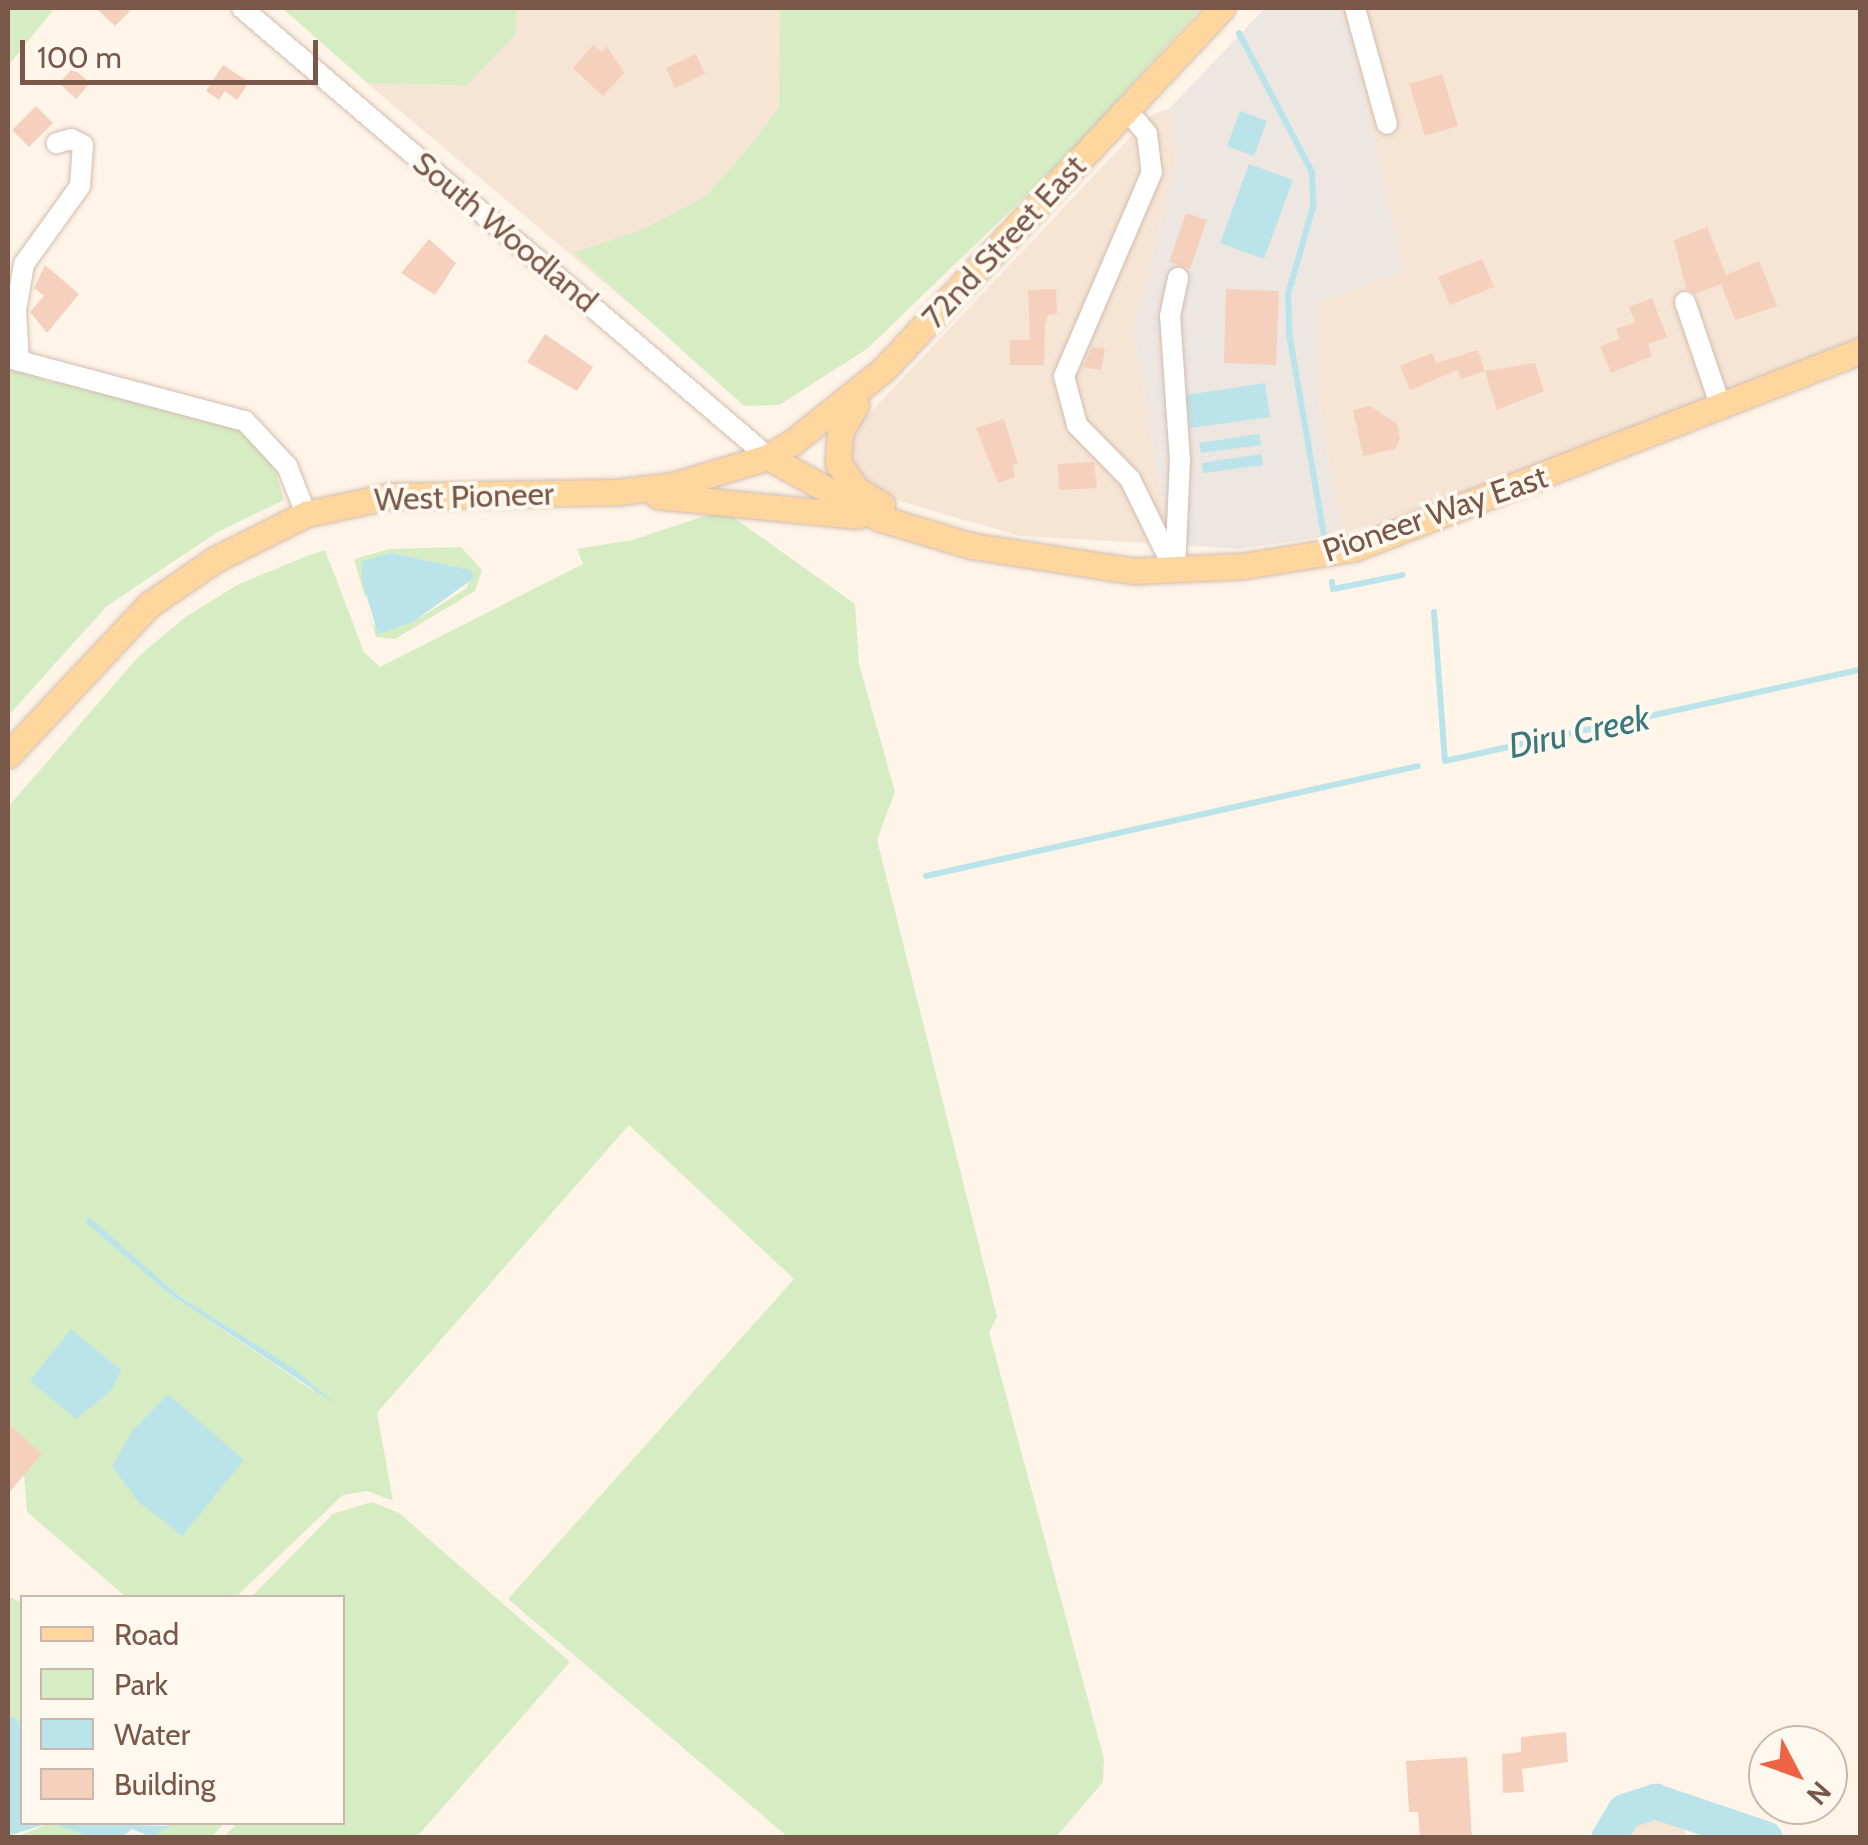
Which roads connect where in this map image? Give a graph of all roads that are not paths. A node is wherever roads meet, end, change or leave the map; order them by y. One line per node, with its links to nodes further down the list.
1 (242, 8): 13 (street, South Woodland)
2 (1222, 8): 4 (main road, 72nd Street East)
3 (1355, 8): 5 (street)
4 (1128, 110): 11 (main road, 72nd Street East); 18 (street)
5 (1387, 124)
6 (57, 143): 10 (street)
7 (1178, 278): 18 (street)
8 (1685, 302): 12 (street)
9 (1860, 351): 12 (main road, Pioneer Way East)
10 (13, 359): 15 (street)
11 (884, 370): 13 (main road, 72nd Street East); 17 (main road)
12 (1720, 407): 18 (main road, Pioneer Way East)
13 (768, 457): 14 (main road, West Pioneer); 16 (main road, Pioneer Way East)
14 (618, 492): 15 (main road, West Pioneer); 16 (main road)
15 (306, 514): 19 (main road, West Pioneer)
16 (879, 518): 17 (main road, Pioneer Way East)
17 (928, 534): 18 (main road, Pioneer Way East)
18 (1174, 571)
19 (8, 755)

